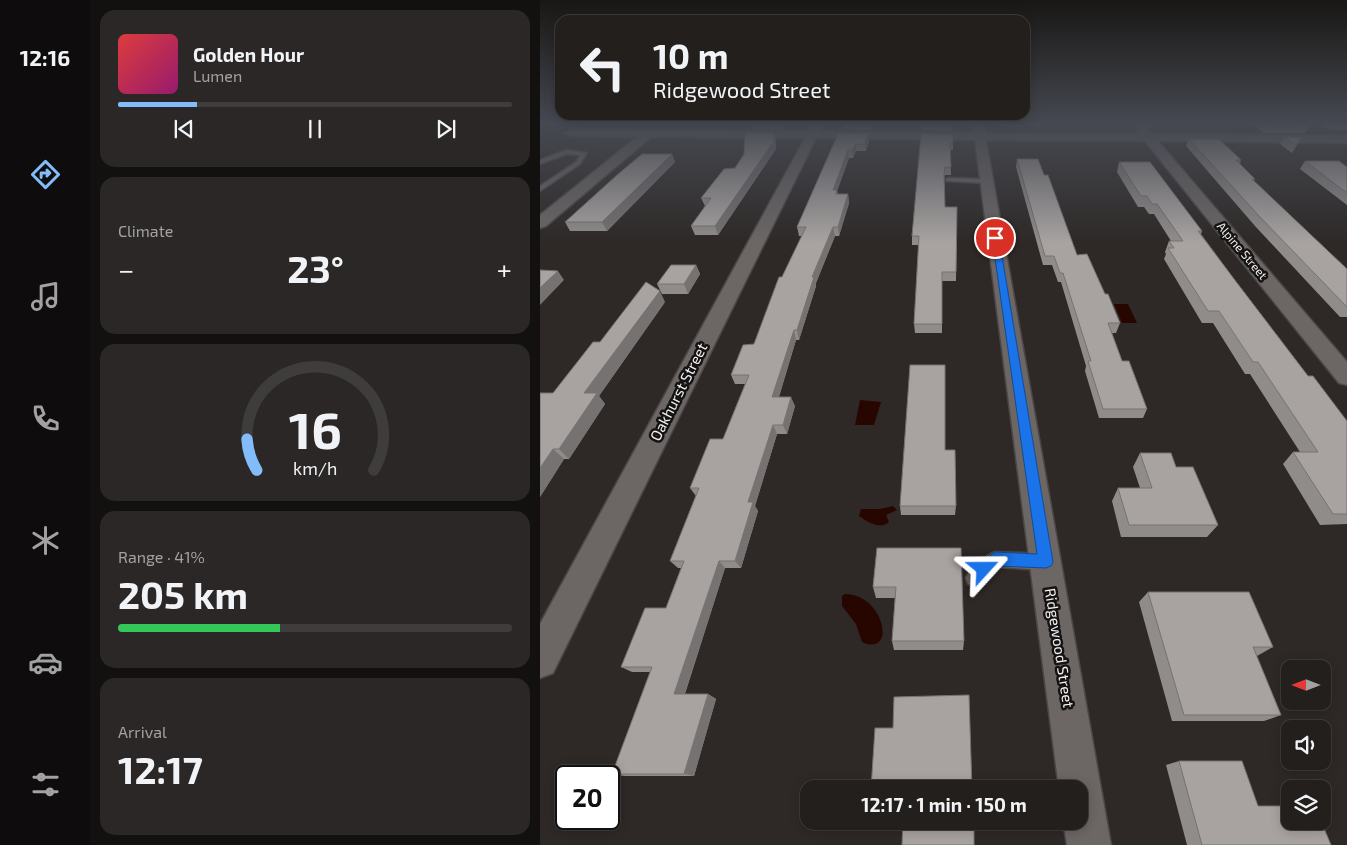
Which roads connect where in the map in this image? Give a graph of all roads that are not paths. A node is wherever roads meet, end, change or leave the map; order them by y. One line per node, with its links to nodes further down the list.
1 (577, 163): 8 (lane)
2 (612, 163): 9 (street)
3 (797, 163): 13 (street, Oakhurst Street)
4 (983, 163): 7 (street, Ridgewood Street)
5 (1170, 163): 10 (street, Alpine Street)
6 (948, 180): 7 (lane)
7 (986, 181): 11 (street, Ridgewood Street)
8 (540, 189)
9 (540, 223)
10 (1347, 377)
11 (1046, 562): 12 (lane); 14 (street, Ridgewood Street)
12 (974, 578)
13 (540, 660)
14 (1090, 845)

